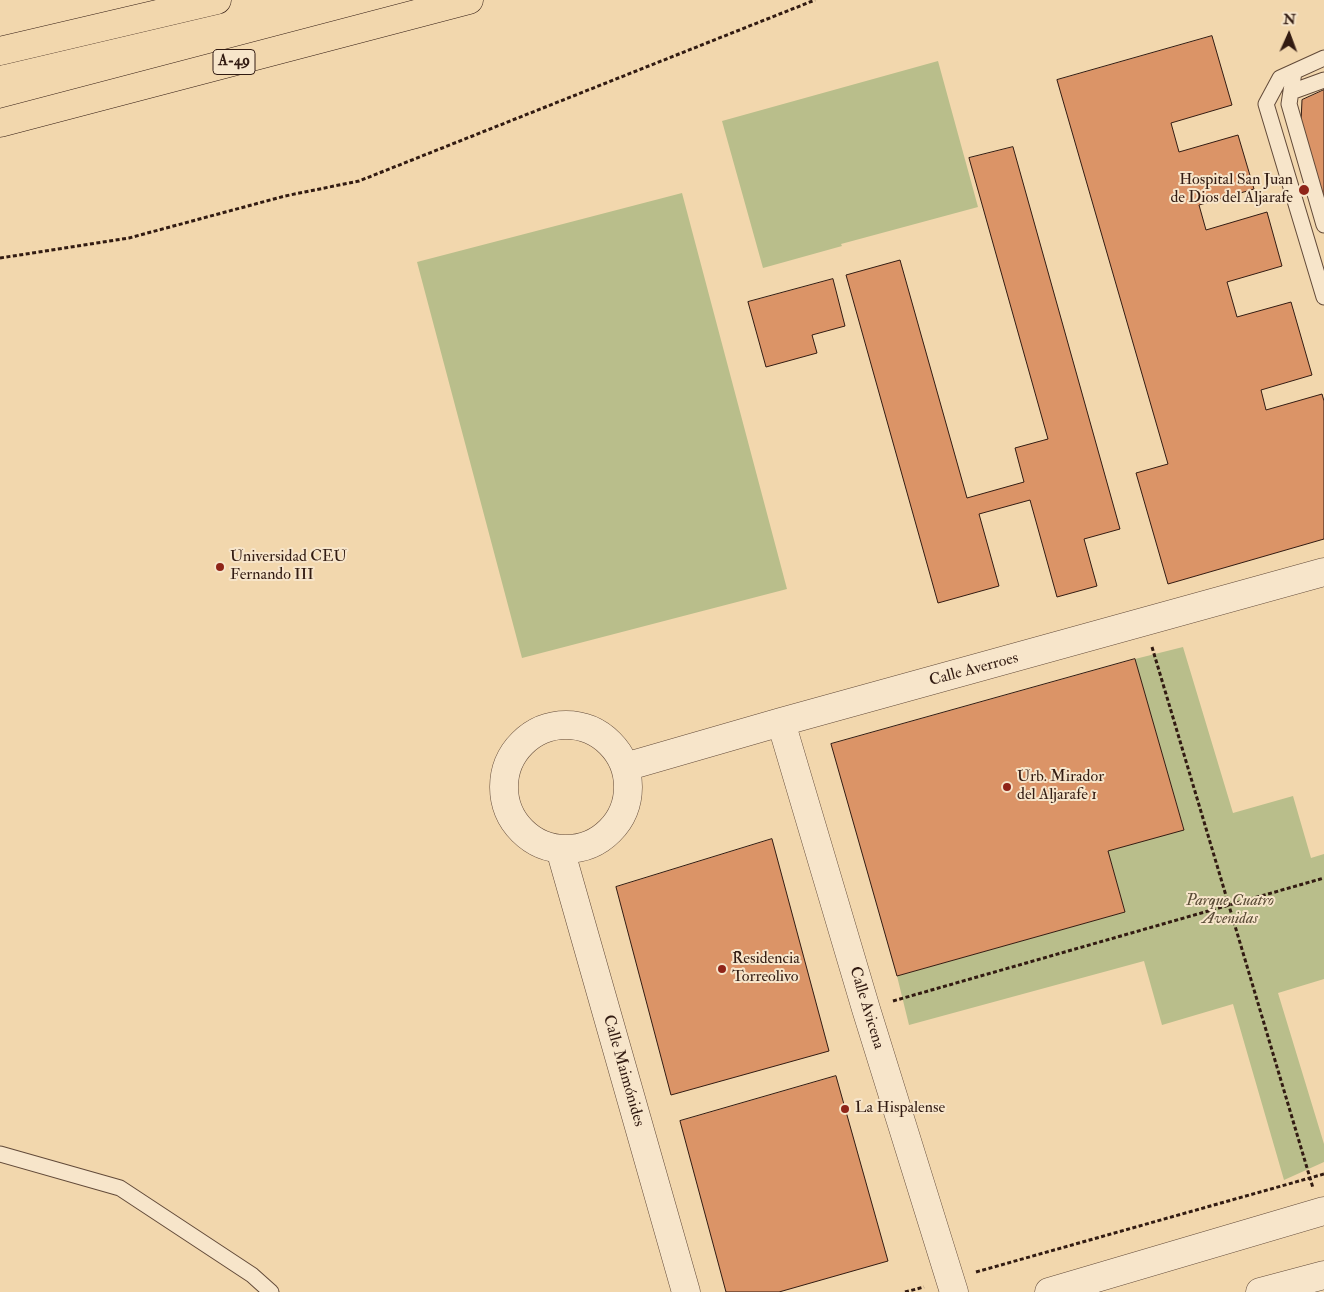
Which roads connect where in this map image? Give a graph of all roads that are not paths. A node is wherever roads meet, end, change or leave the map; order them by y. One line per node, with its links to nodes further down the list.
1 (217, 0): 3 (highway)
2 (469, 0): 8 (highway, A-49)
3 (0, 51)
4 (1324, 58): 5 (lane)
5 (1294, 72): 7 (lane); 10 (lane)
6 (1324, 80): 7 (lane)
7 (1291, 92): 9 (lane)
8 (0, 123)
9 (1324, 225)
10 (1324, 297)
11 (1324, 572): 12 (street, Calle Averroes)
12 (781, 722): 13 (street, Calle Averroes); 18 (street, Calle Avicena)
13 (625, 767): 14 (street); 14 (street)
14 (560, 849): 20 (street, Calle Maimónides)
15 (0, 1154): 19 (lane)
16 (1322, 1212): 21 (street)
17 (1324, 1275): 22 (street)
18 (952, 1286)
19 (271, 1292)
20 (686, 1292)
21 (1049, 1292)
22 (1260, 1292)

